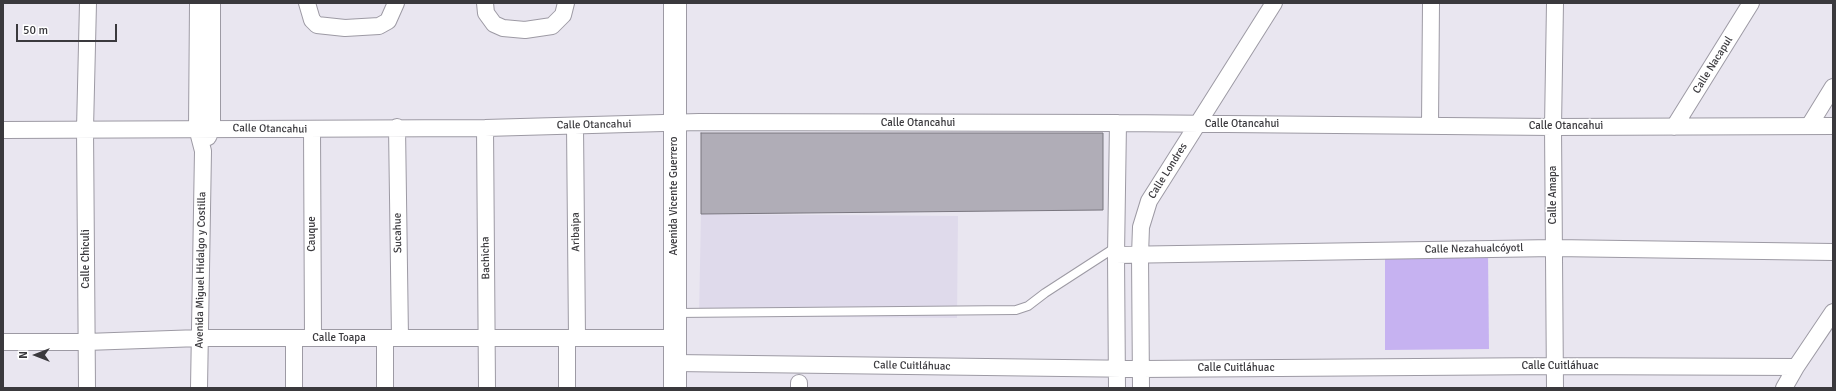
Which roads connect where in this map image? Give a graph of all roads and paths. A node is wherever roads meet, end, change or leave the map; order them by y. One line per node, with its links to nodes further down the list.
1 (88, 3): 26 (street, Calle Chiculi)
2 (198, 3): 24 (street, Avenida Miguel Hidalgo y Costilla)
3 (212, 3): 24 (street, Avenida Miguel Hidalgo y Costilla)
4 (308, 3): 5 (street)
5 (396, 3)
6 (485, 3): 7 (street)
7 (566, 3)
8 (675, 3): 14 (main road, Avenida Vicente Guerrero)
9 (1274, 3): 16 (street, Calle Londres)
10 (1431, 3): 17 (street)
11 (1555, 3): 22 (street, Calle Amapa)
12 (1751, 3): 23 (street, Calle Nacapul)
13 (1833, 87): 19 (street)
14 (674, 123): 15 (street, Calle Otancahui); 18 (street, Calle Otancahui); 34 (main road, Avenida Vicente Guerrero)
15 (1118, 123): 16 (street, Calle Otancahui); 30 (street)
16 (1197, 124): 17 (street, Calle Otancahui); 32 (street, Calle Londres)
17 (1430, 125): 22 (street, Calle Otancahui)
18 (575, 126): 25 (street, Calle Otancahui); 40 (street, Aribaipa)
19 (1809, 126): 20 (street, Calle Otancahui); 23 (street, Calle Otancahui)
20 (1833, 126)
21 (397, 127): 25 (street, Calle Otancahui); 27 (street, Calle Otancahui); 38 (street, Sucahue)
22 (1553, 127): 23 (street, Calle Otancahui); 29 (street, Calle Amapa)
23 (1674, 127)
24 (204, 128): 26 (street, Calle Otancahui); 27 (street, Calle Otancahui); 35 (street, Avenida Miguel Hidalgo y Costilla)
25 (485, 128): 39 (street, Bachicha)
26 (85, 129): 28 (street, Calle Otancahui); 43 (street, Calle Chiculi)
27 (312, 129): 37 (street, Cauque)
28 (3, 130)
29 (1554, 248): 31 (street, Calle Nezahualcóyotl); 32 (street, Calle Nezahualcóyotl); 45 (street, Calle Amapa)
30 (1116, 251): 32 (street, Calle Nezahualcóyotl); 34 (lane); 47 (street)
31 (1833, 252)
32 (1140, 255): 48 (street, Calle Londres)
33 (1833, 312): 46 (street)
34 (674, 313): 41 (main road, Avenida Vicente Guerrero)
35 (200, 338): 36 (street, Calle Toapa); 43 (street, Calle Toapa); 50 (street, Avenida Miguel Hidalgo y Costilla)
36 (294, 338): 37 (street, Calle Toapa); 51 (street)
37 (313, 338): 38 (street, Calle Toapa)
38 (392, 338): 39 (street, Calle Toapa); 52 (street, Sucahue)
39 (487, 338): 40 (street, Calle Toapa); 53 (street, Bachicha)
40 (572, 338): 41 (street, Calle Toapa); 54 (street, Aribaipa)
41 (674, 338): 44 (main road, Avenida Vicente Guerrero)
42 (3, 342): 43 (street, Calle Toapa)
43 (86, 342): 49 (street, Calle Chiculi)
44 (675, 363): 47 (street, Calle Cuitláhuac); 55 (main road, Avenida Vicente Guerrero)
45 (1554, 366): 46 (street, Calle Cuitláhuac); 48 (street, Calle Cuitláhuac); 58 (street, Calle Amapa)
46 (1796, 367): 59 (street)
47 (1117, 368): 48 (street, Calle Cuitláhuac); 56 (street)
48 (1141, 369): 57 (street, Calle Londres)
49 (87, 388)
50 (200, 388)
51 (294, 388)
52 (385, 388)
53 (487, 388)
54 (567, 388)
55 (675, 388)
56 (1117, 388)
57 (1141, 388)
58 (1555, 388)
59 (1784, 388)

